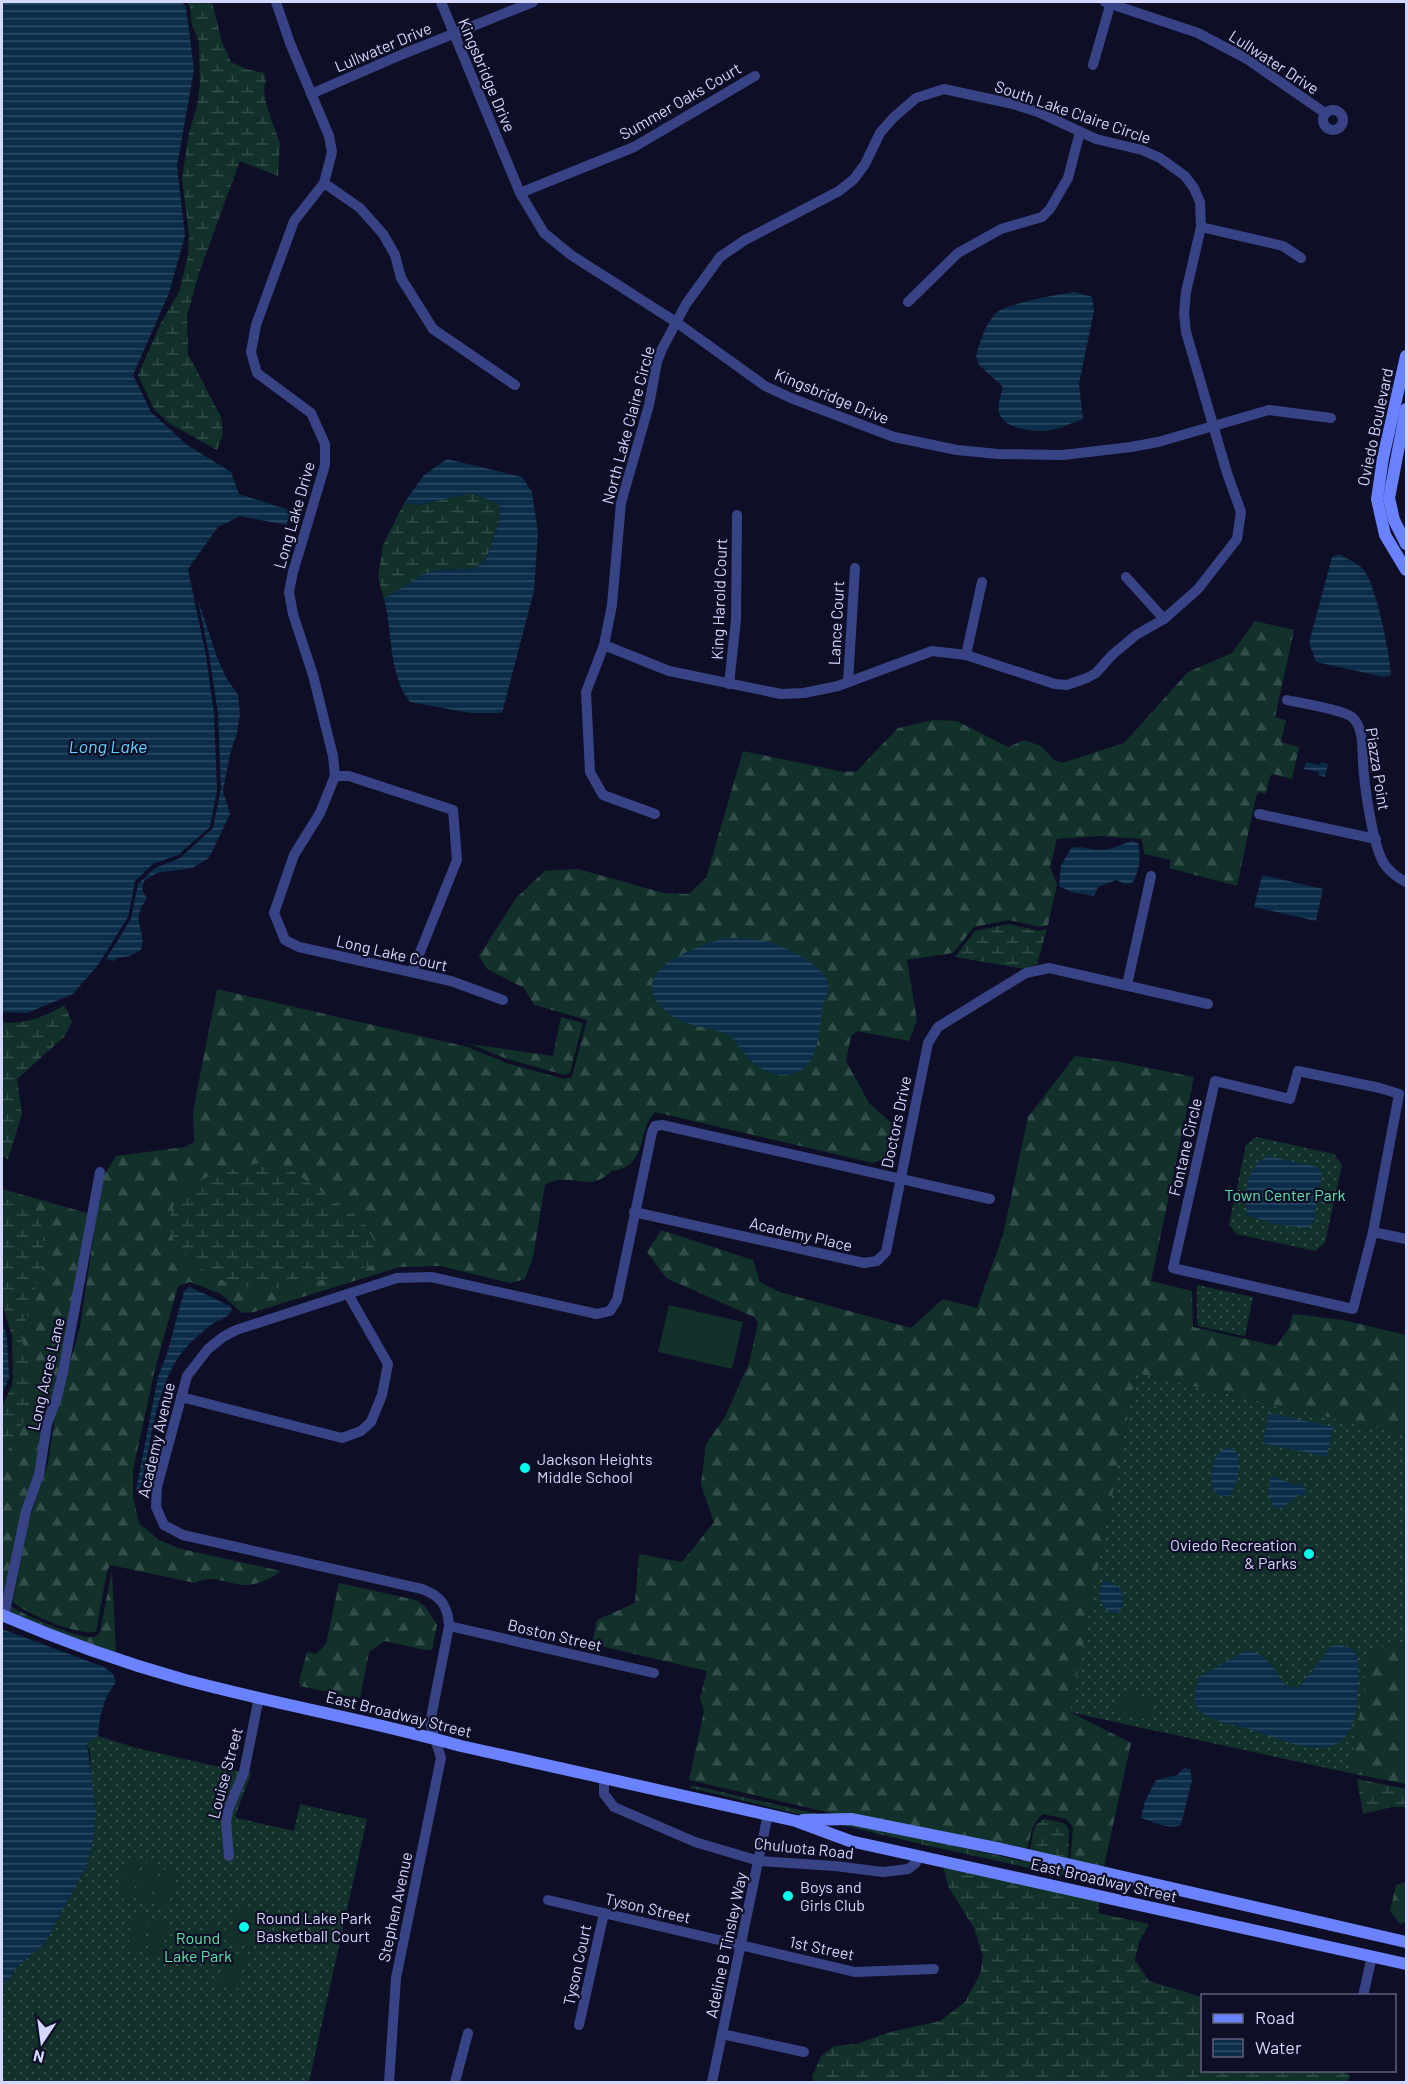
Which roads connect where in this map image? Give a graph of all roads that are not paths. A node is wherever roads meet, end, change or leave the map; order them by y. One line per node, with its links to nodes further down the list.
1 (276, 2): 8 (street, Long Lake Drive)
2 (441, 2): 5 (street, Kingsbridge Drive)
3 (533, 2): 5 (street, Lullwater Drive)
4 (1109, 2): 6 (street); 9 (street, Lullwater Drive)
5 (454, 34): 8 (street, Lullwater Drive); 12 (street, Kingsbridge Drive)
6 (1093, 65)
7 (755, 76): 12 (street, Summer Oaks Court)
8 (311, 94): 11 (street, Long Lake Drive)
9 (1325, 113)
10 (1080, 132): 13 (street, South Lake Claire Circle); 15 (street); 16 (street, South Lake Claire Circle)
11 (324, 183): 19 (street); 35 (street, Long Lake Drive)
12 (520, 193): 16 (street, Kingsbridge Drive)
13 (1201, 227): 14 (street); 22 (street, South Lake Claire Circle)
14 (1301, 258)
15 (909, 302)
16 (676, 322): 22 (street, Kingsbridge Drive); 30 (street, North Lake Claire Circle)
17 (1407, 356): 18 (main road, Oviedo Boulevard)
18 (1404, 381): 26 (main road, Oviedo Boulevard)
19 (515, 385)
20 (1407, 409): 24 (main road, Oviedo Boulevard)
21 (1331, 418): 22 (street, Kingsbridge Drive)
22 (1214, 426): 29 (street)
23 (737, 514): 33 (street, King Harold Court)
24 (1407, 544)
25 (855, 568): 32 (street, Lance Court)
26 (1407, 570)
27 (1126, 577): 29 (street)
28 (982, 582): 31 (street)
29 (1164, 619): 31 (street)
30 (604, 645): 33 (street); 36 (street, North Lake Claire Circle)
31 (966, 655): 32 (street)
32 (848, 681): 33 (street)
33 (729, 684)
34 (1287, 700): 38 (street, Piazza Point)
35 (335, 776): 41 (street); 41 (street, Long Lake Court)
36 (655, 814)
37 (1258, 814): 38 (street)
38 (1376, 839): 40 (street, Piazza Point)
39 (1151, 876): 42 (street)
40 (1407, 882)
41 (412, 972): 43 (street, Long Lake Court)
42 (1127, 985): 44 (street, Doctors Drive); 46 (street, Doctors Drive)
43 (503, 1000)
44 (1208, 1004)
45 (100, 1172): 53 (street, Long Acres Lane)
46 (901, 1178): 47 (street); 48 (street, Academy Place); 48 (street, Doctors Drive)
47 (990, 1199)
48 (634, 1212): 51 (street, Academy Avenue)
49 (1373, 1232): 49 (street, Fontane Circle); 50 (street)
50 (1407, 1239)
51 (348, 1294): 52 (street, Academy Avenue); 52 (street)
52 (181, 1397): 54 (street, Academy Avenue)
53 (3, 1616): 56 (main road, East Broadway Street)
54 (449, 1626): 55 (street, Boston Street); 57 (street, Academy Avenue)
55 (654, 1673)
56 (259, 1697): 57 (main road, East Broadway Street); 61 (street, Louise Street)
57 (435, 1739): 58 (main road, East Broadway Street); 77 (street, Stephen Avenue)
58 (604, 1777): 59 (main road, East Broadway Street); 63 (street, Chuluota Road)
59 (768, 1814): 60 (main road, East Broadway Street); 63 (street, Adeline B Tinsley Way)
60 (796, 1821): 62 (main road, East Broadway Street); 66 (main road, East Broadway Street)
61 (230, 1856)
62 (918, 1856): 63 (street, Chuluota Road); 69 (main road, East Broadway Street)
63 (759, 1861): 67 (street, Adeline B Tinsley Way)
64 (548, 1900): 65 (street, Tyson Street)
65 (604, 1913): 67 (street, Tyson Street); 73 (street, Tyson Court)
66 (1407, 1942)
67 (741, 1946): 71 (street, 1st Street); 75 (street, Adeline B Tinsley Way)
68 (1407, 1947): 69 (main road)
69 (1372, 1956): 70 (main road, East Broadway Street); 72 (street)
70 (1407, 1964)
71 (934, 1969)
72 (1363, 1994)
73 (579, 2025)
74 (468, 2033): 78 (street)
75 (722, 2034): 76 (street); 79 (street, Adeline B Tinsley Way)
76 (804, 2052)
77 (389, 2082)
78 (454, 2082)
79 (712, 2082)

